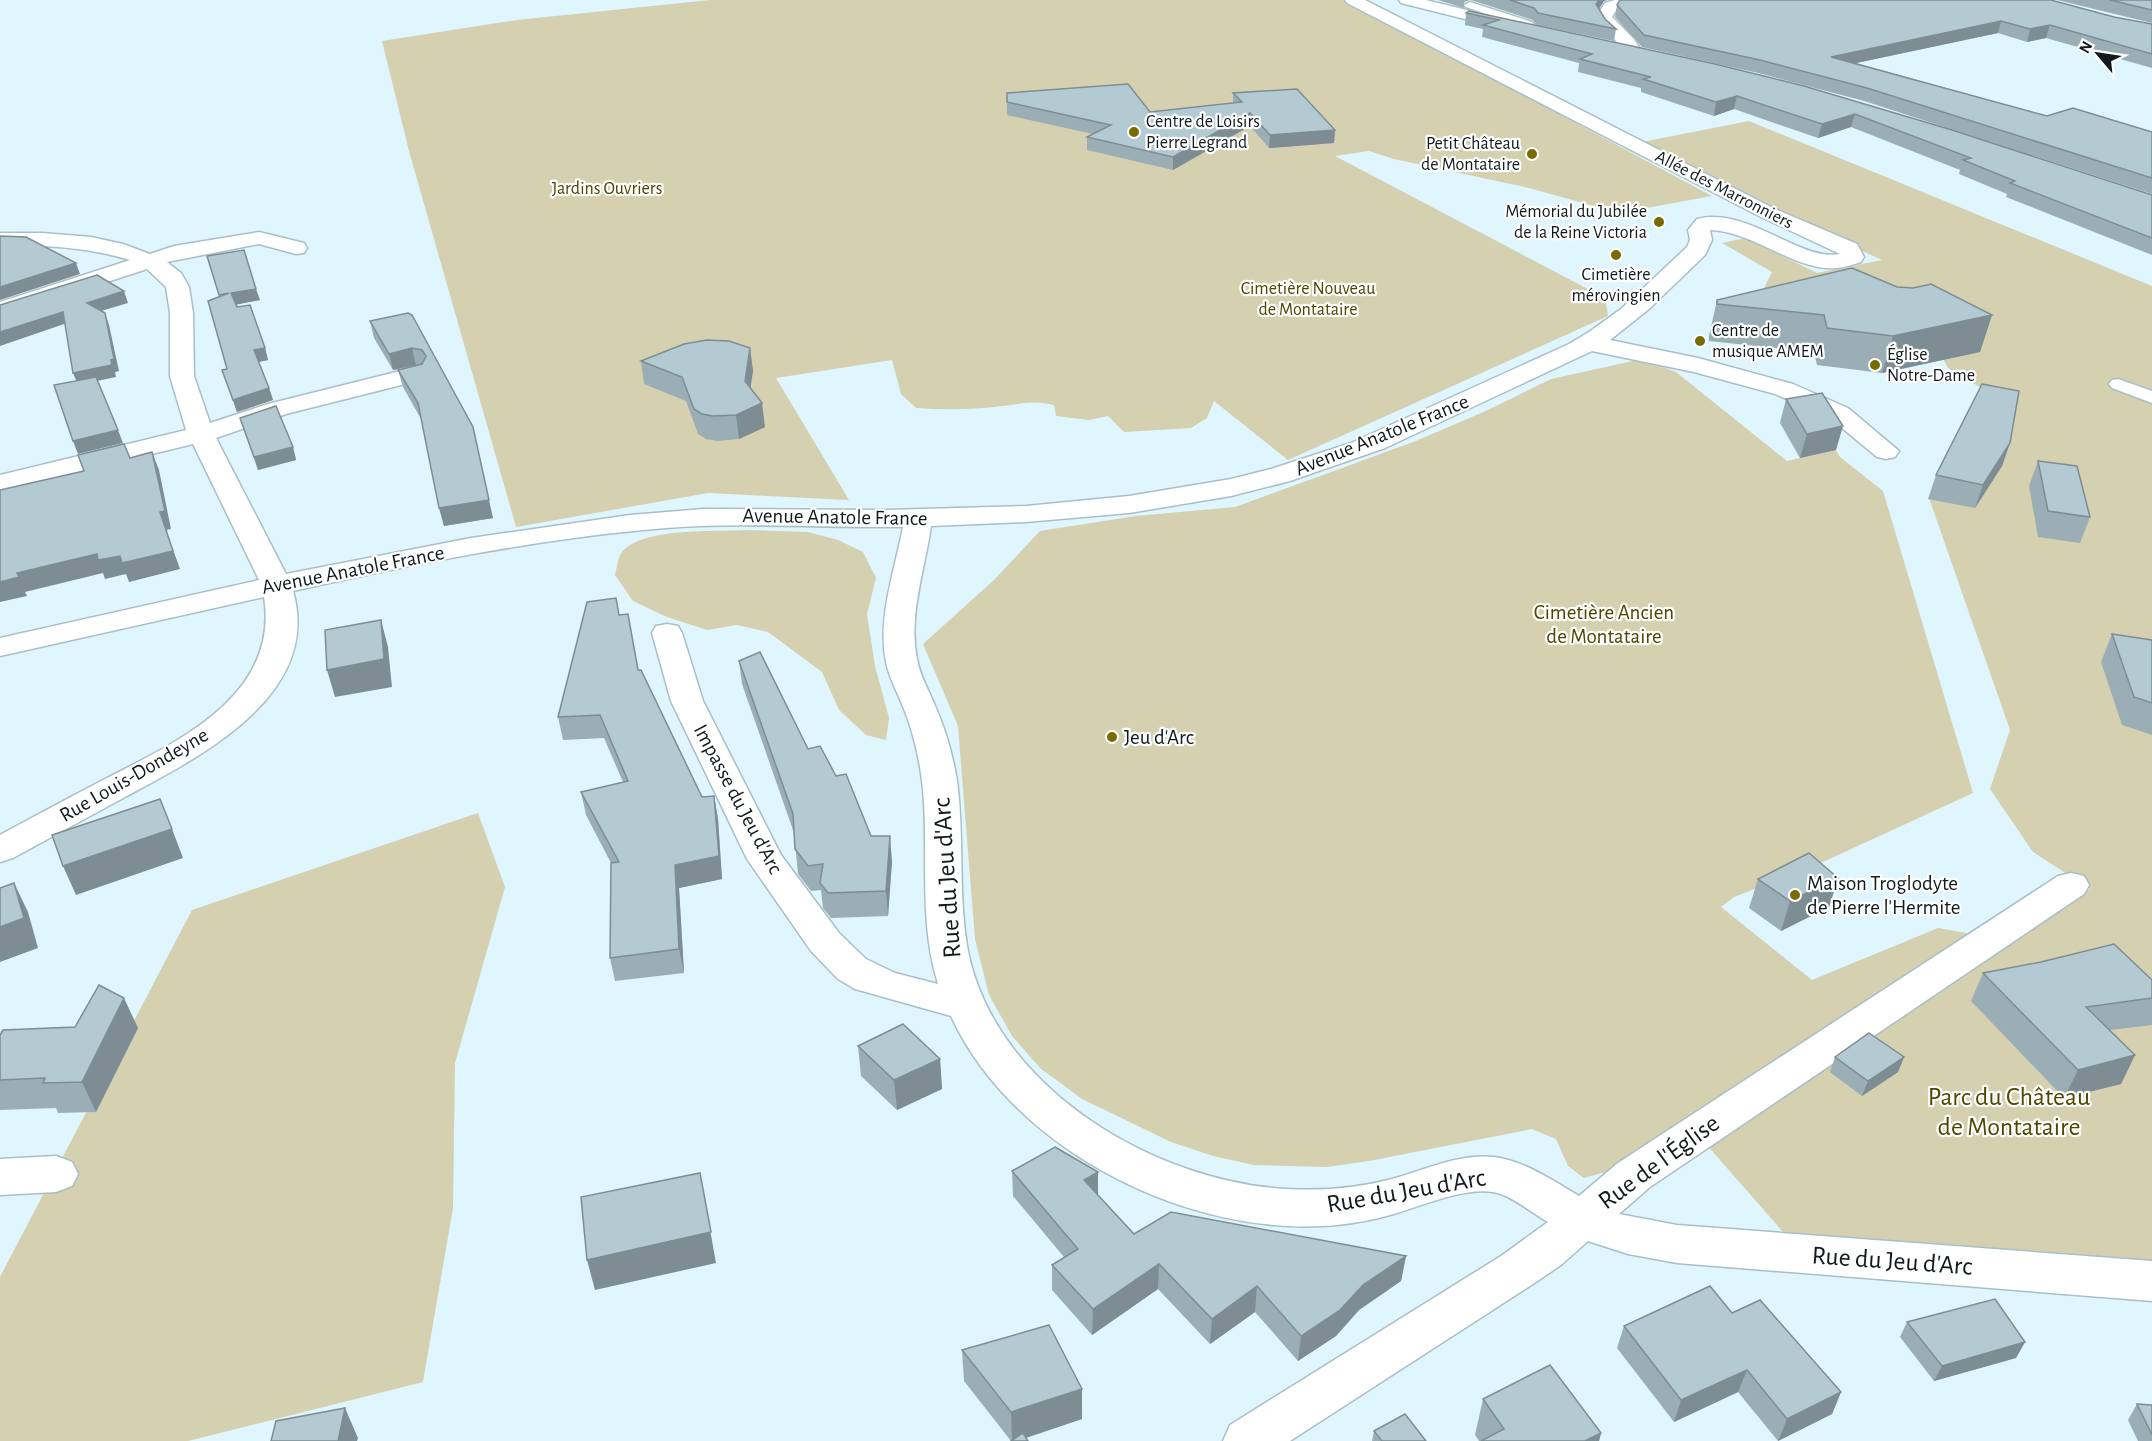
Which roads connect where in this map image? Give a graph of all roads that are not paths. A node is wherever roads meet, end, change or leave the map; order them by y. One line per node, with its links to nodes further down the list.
1 (1353, 0): 13 (street, Allée des Marronniers)
2 (1407, 0): 5 (street)
3 (1632, 0): 8 (street)
4 (1470, 5): 5 (lane)
5 (1522, 28): 6 (street)
6 (1543, 33)
7 (1604, 46): 8 (street)
8 (1634, 52): 9 (street)
9 (1655, 57)
10 (0, 239): 12 (street, Rue Louis-Dondeyne)
11 (296, 248): 12 (street)
12 (145, 261): 14 (street); 19 (street, Rue Louis-Dondeyne)
13 (1638, 305): 15 (street, Avenue Anatole France)
14 (0, 310)
15 (1589, 342): 20 (street); 22 (street, Avenue Anatole France)
16 (416, 374): 19 (street)
17 (2118, 384): 18 (lane)
18 (2152, 398)
19 (202, 434): 21 (street); 23 (street, Rue Louis-Dondeyne)
20 (1887, 451)
21 (0, 483)
22 (918, 519): 23 (street, Avenue Anatole France); 28 (street, Rue du Jeu d'Arc)
23 (277, 585): 25 (street, Avenue Anatole France); 26 (street, Rue Louis-Dondeyne)
24 (667, 633): 28 (street, Impasse du Jeu d'Arc)
25 (0, 647)
26 (0, 850)
27 (2072, 885): 31 (street, Rue de l'Église)
28 (966, 1005): 31 (street, Rue du Jeu d'Arc)
29 (56, 1174): 30 (street)
30 (0, 1177)
31 (1582, 1220): 32 (street, Rue du Jeu d'Arc); 33 (street, Rue de l'Église)
32 (2152, 1281)
33 (1248, 1441)

